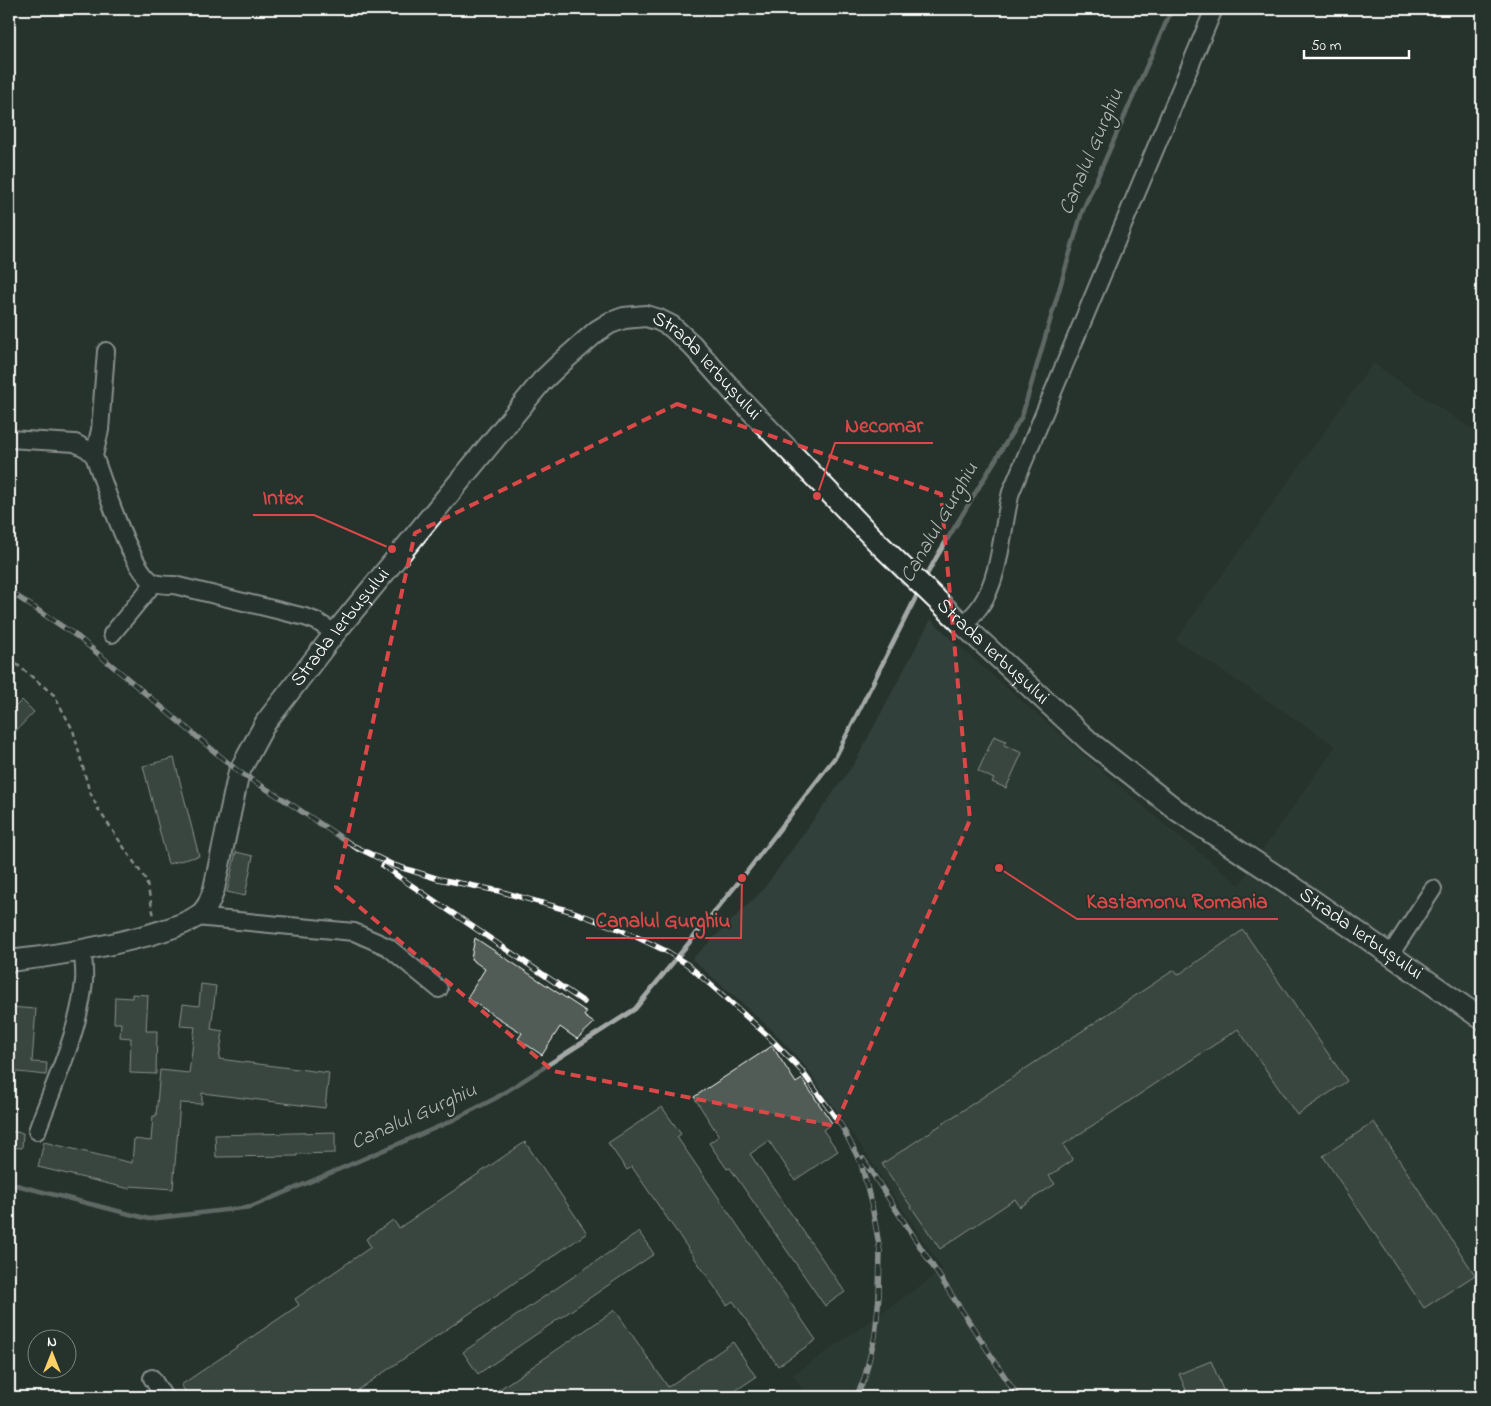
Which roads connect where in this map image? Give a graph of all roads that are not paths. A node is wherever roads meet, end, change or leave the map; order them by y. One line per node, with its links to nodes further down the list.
1 (1214, 9): 6 (street)
2 (106, 351): 4 (street)
3 (9, 439): 4 (street)
4 (94, 456): 5 (street)
5 (154, 583): 7 (street); 8 (street)
6 (963, 625): 7 (main road, Strada Ierbușului); 12 (main road, Strada Ierbușului)
7 (335, 633): 10 (main road, Strada Ierbușului)
8 (112, 634)
9 (1433, 889): 12 (street)
10 (196, 917): 11 (main road); 14 (street)
11 (83, 951): 13 (main road); 16 (street)
12 (1390, 955): 15 (main road, Strada Ierbușului)
13 (9, 961)
14 (440, 989)
15 (1482, 1019)
16 (37, 1131)
17 (152, 1378): 18 (street)
18 (164, 1397)

